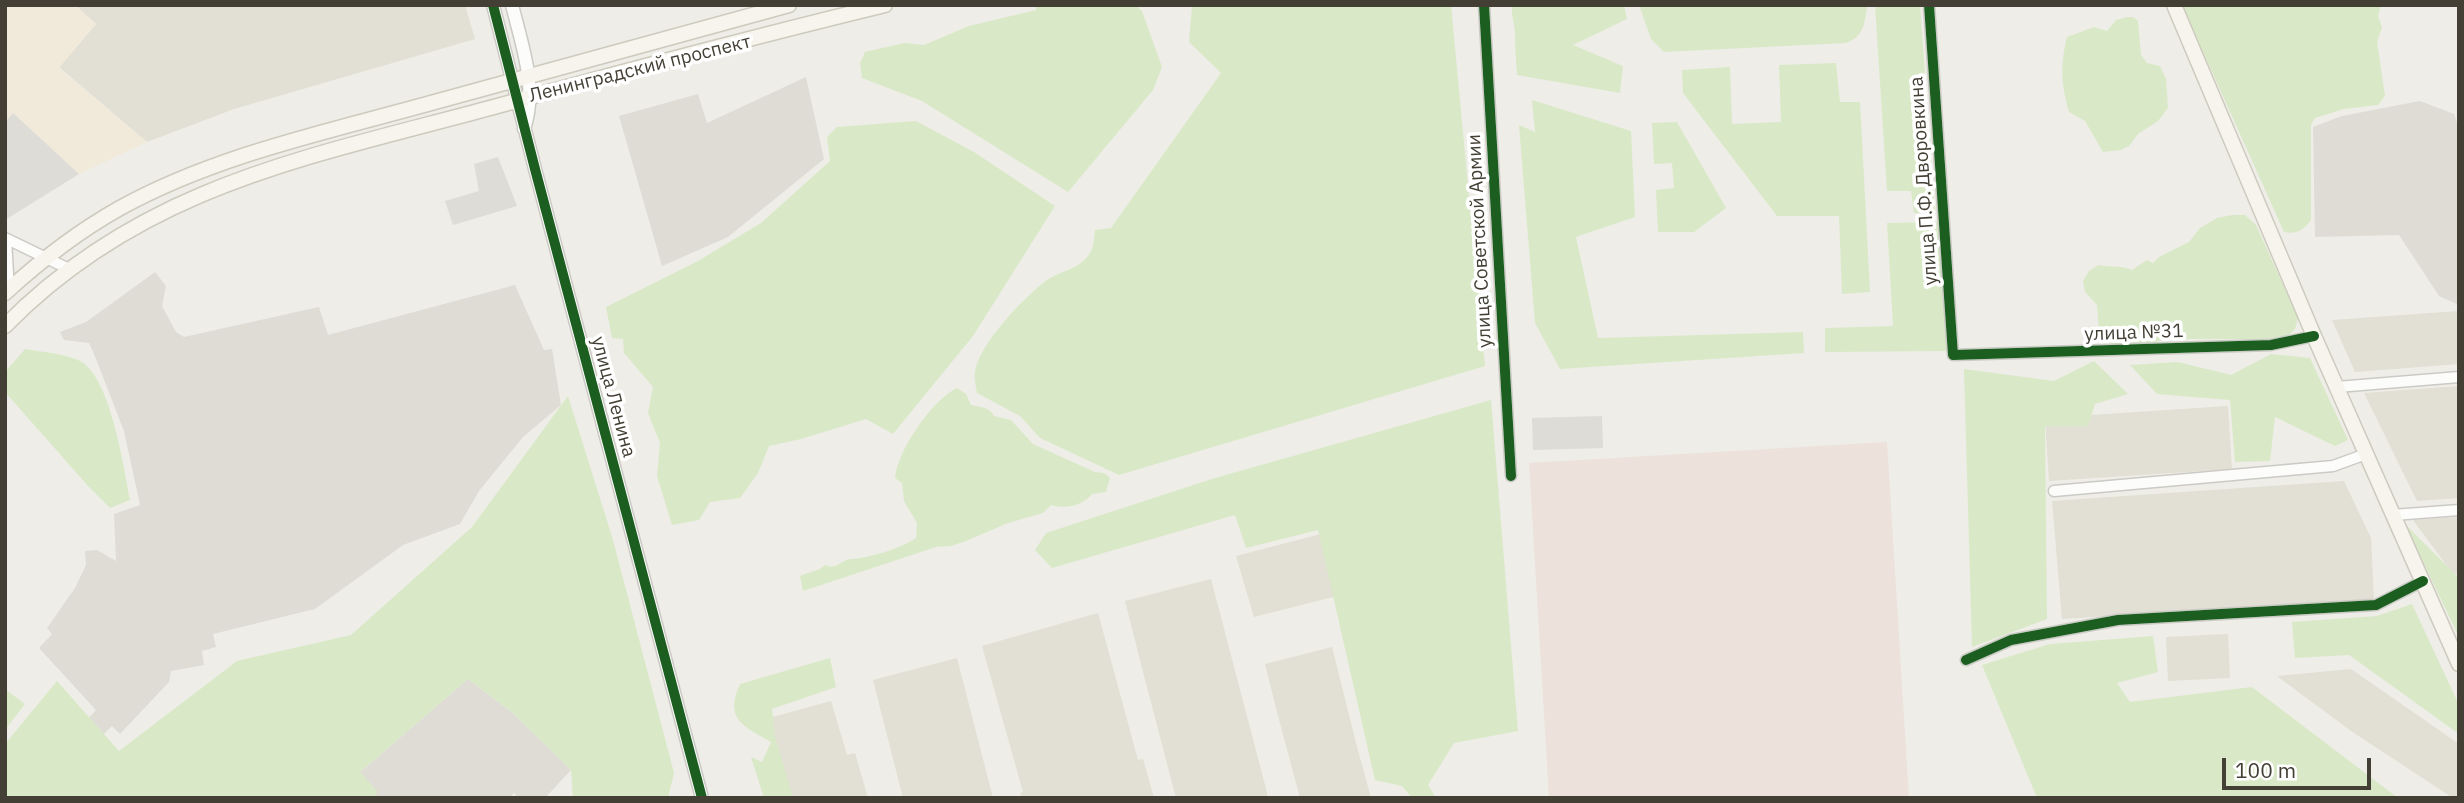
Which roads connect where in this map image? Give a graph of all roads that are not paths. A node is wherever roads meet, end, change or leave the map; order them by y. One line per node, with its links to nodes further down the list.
1 (493, 5): 10 (street, улица Ленина)
2 (512, 5): 9 (street, улица Ленина)
3 (789, 5): 9 (main road, Ленинградский проспект)
4 (885, 5): 8 (main road, Ленинградский проспект)
5 (1484, 5): 25 (street, улица Советской Армии)
6 (1929, 5): 21 (street, улица П.Ф. Дворовкина)
7 (2174, 5): 20 (main road)
8 (830, 12): 11 (main road, Ленинградский проспект)
9 (528, 77): 10 (main road, Ленинградский проспект); 11 (street, улица Ленина)
10 (512, 81): 11 (street, улица Ленина); 12 (main road, Ленинградский проспект)
11 (524, 99): 13 (main road, Ленинградский проспект); 32 (street, улица Ленина)
12 (281, 145): 13 (main road); 15 (main road, Ленинградский проспект)
13 (286, 164): 16 (main road, Ленинградский проспект)
14 (5, 239): 15 (street); 17 (street)
15 (46, 258): 16 (street); 17 (main road, Ленинградский проспект)
16 (69, 269): 18 (main road, Ленинградский проспект)
17 (7, 291): 18 (main road)
18 (25, 305): 19 (main road, Ленинградский проспект)
19 (5, 326)
20 (2315, 336): 21 (street, улица №31); 23 (main road)
21 (1953, 355)
22 (2459, 377): 23 (street)
23 (2337, 387): 24 (main road)
24 (2367, 454): 26 (street); 28 (main road)
25 (1511, 476)
26 (2054, 491)
27 (2459, 510): 28 (street)
28 (2393, 515): 29 (main road)
29 (2423, 581): 30 (street); 31 (main road)
30 (1966, 660)
31 (2459, 664)
32 (702, 798)

